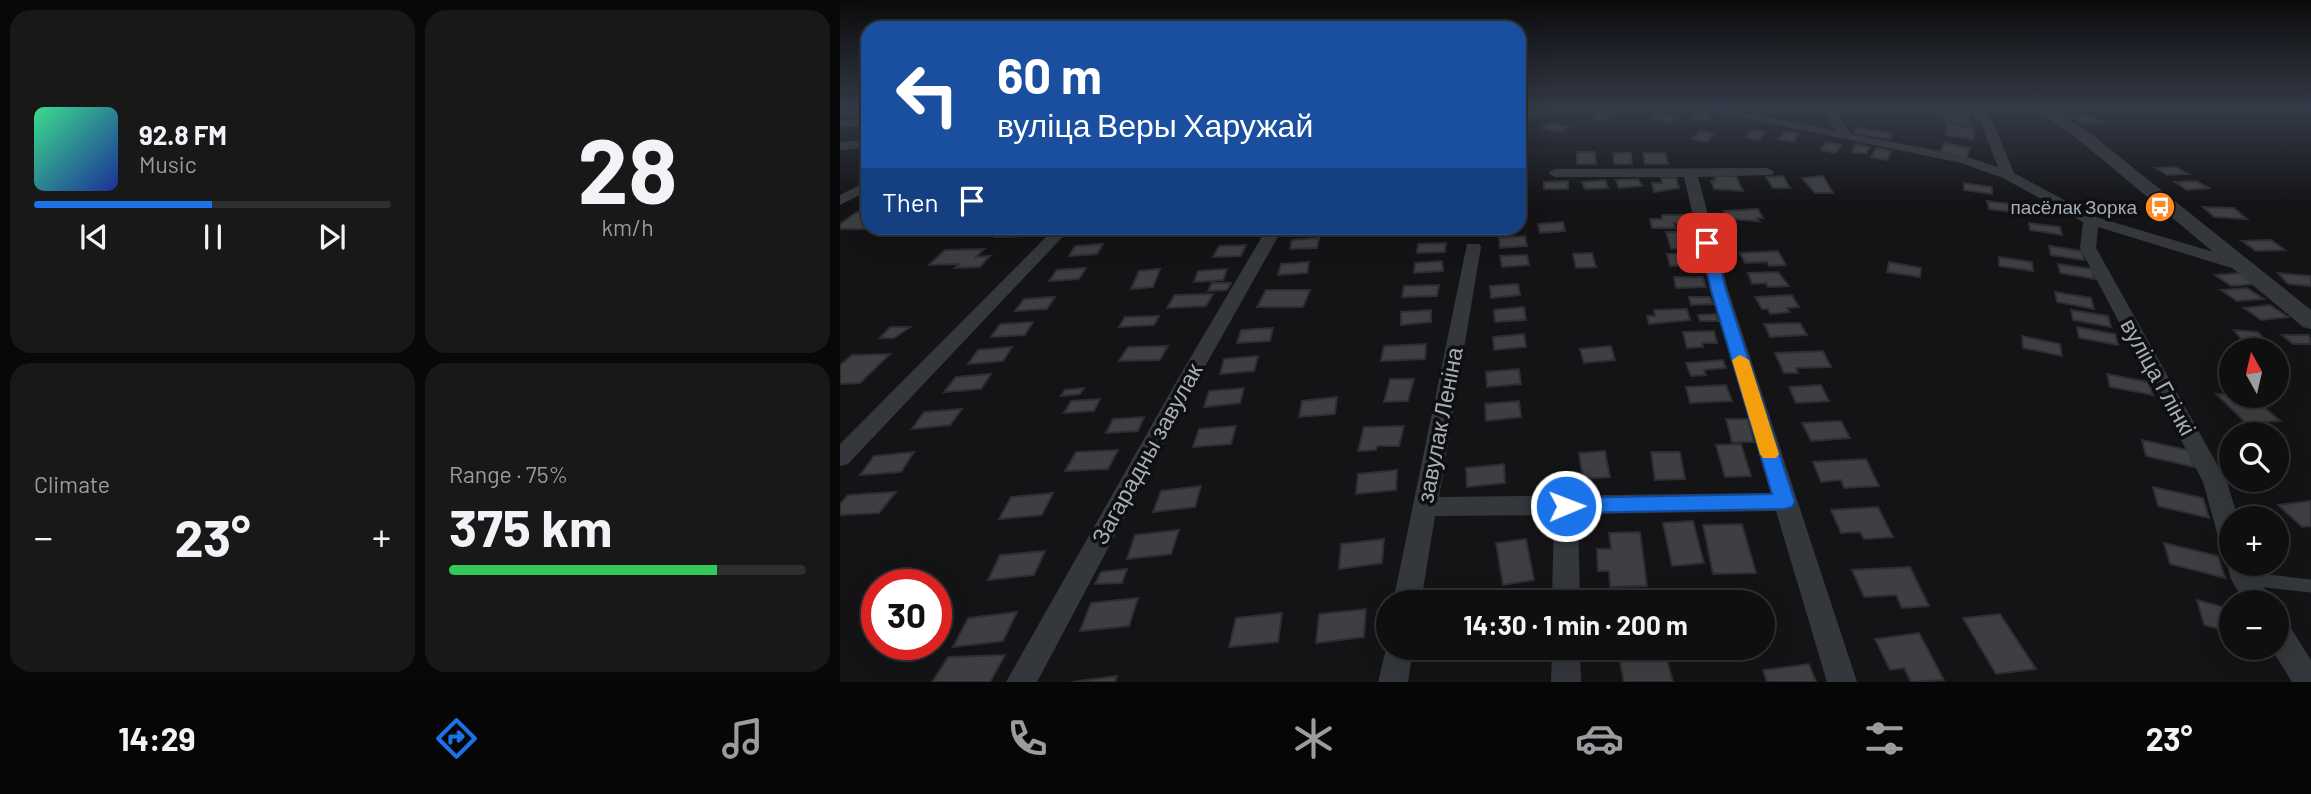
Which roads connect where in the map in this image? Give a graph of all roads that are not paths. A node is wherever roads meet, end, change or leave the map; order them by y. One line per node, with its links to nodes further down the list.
1 (1865, 140): 9 (street)
2 (1994, 140): 9 (street)
3 (2089, 140): 16 (street)
4 (861, 145): 5 (street)
5 (840, 146)
6 (1690, 172): 7 (street); 8 (street); 19 (street)
7 (1766, 172)
8 (1555, 173)
9 (2008, 175): 12 (street)
10 (861, 189): 11 (street)
11 (840, 201)
12 (2091, 220): 16 (street); 21 (street, вуліца Глінкі)
13 (1056, 235): 18 (street)
14 (1271, 235): 30 (street, Загарадны завулак)
15 (1473, 247): 22 (street, завулак Леніна)
16 (2248, 268): 17 (street)
17 (2311, 322)
18 (840, 458)
19 (1784, 502): 20 (street); 33 (street)
20 (1566, 506): 22 (street); 26 (street)
21 (2222, 506)
22 (1424, 508): 25 (street, завулак Леніна)
23 (2265, 576): 24 (lane)
24 (2311, 586)
25 (1409, 590)
26 (1566, 590)
27 (2289, 651): 34 (street)
28 (1397, 660): 31 (street)
29 (1566, 660): 32 (street)
30 (1021, 682)
31 (1393, 682)
32 (1566, 682)
33 (1842, 682)
34 (2308, 682)

